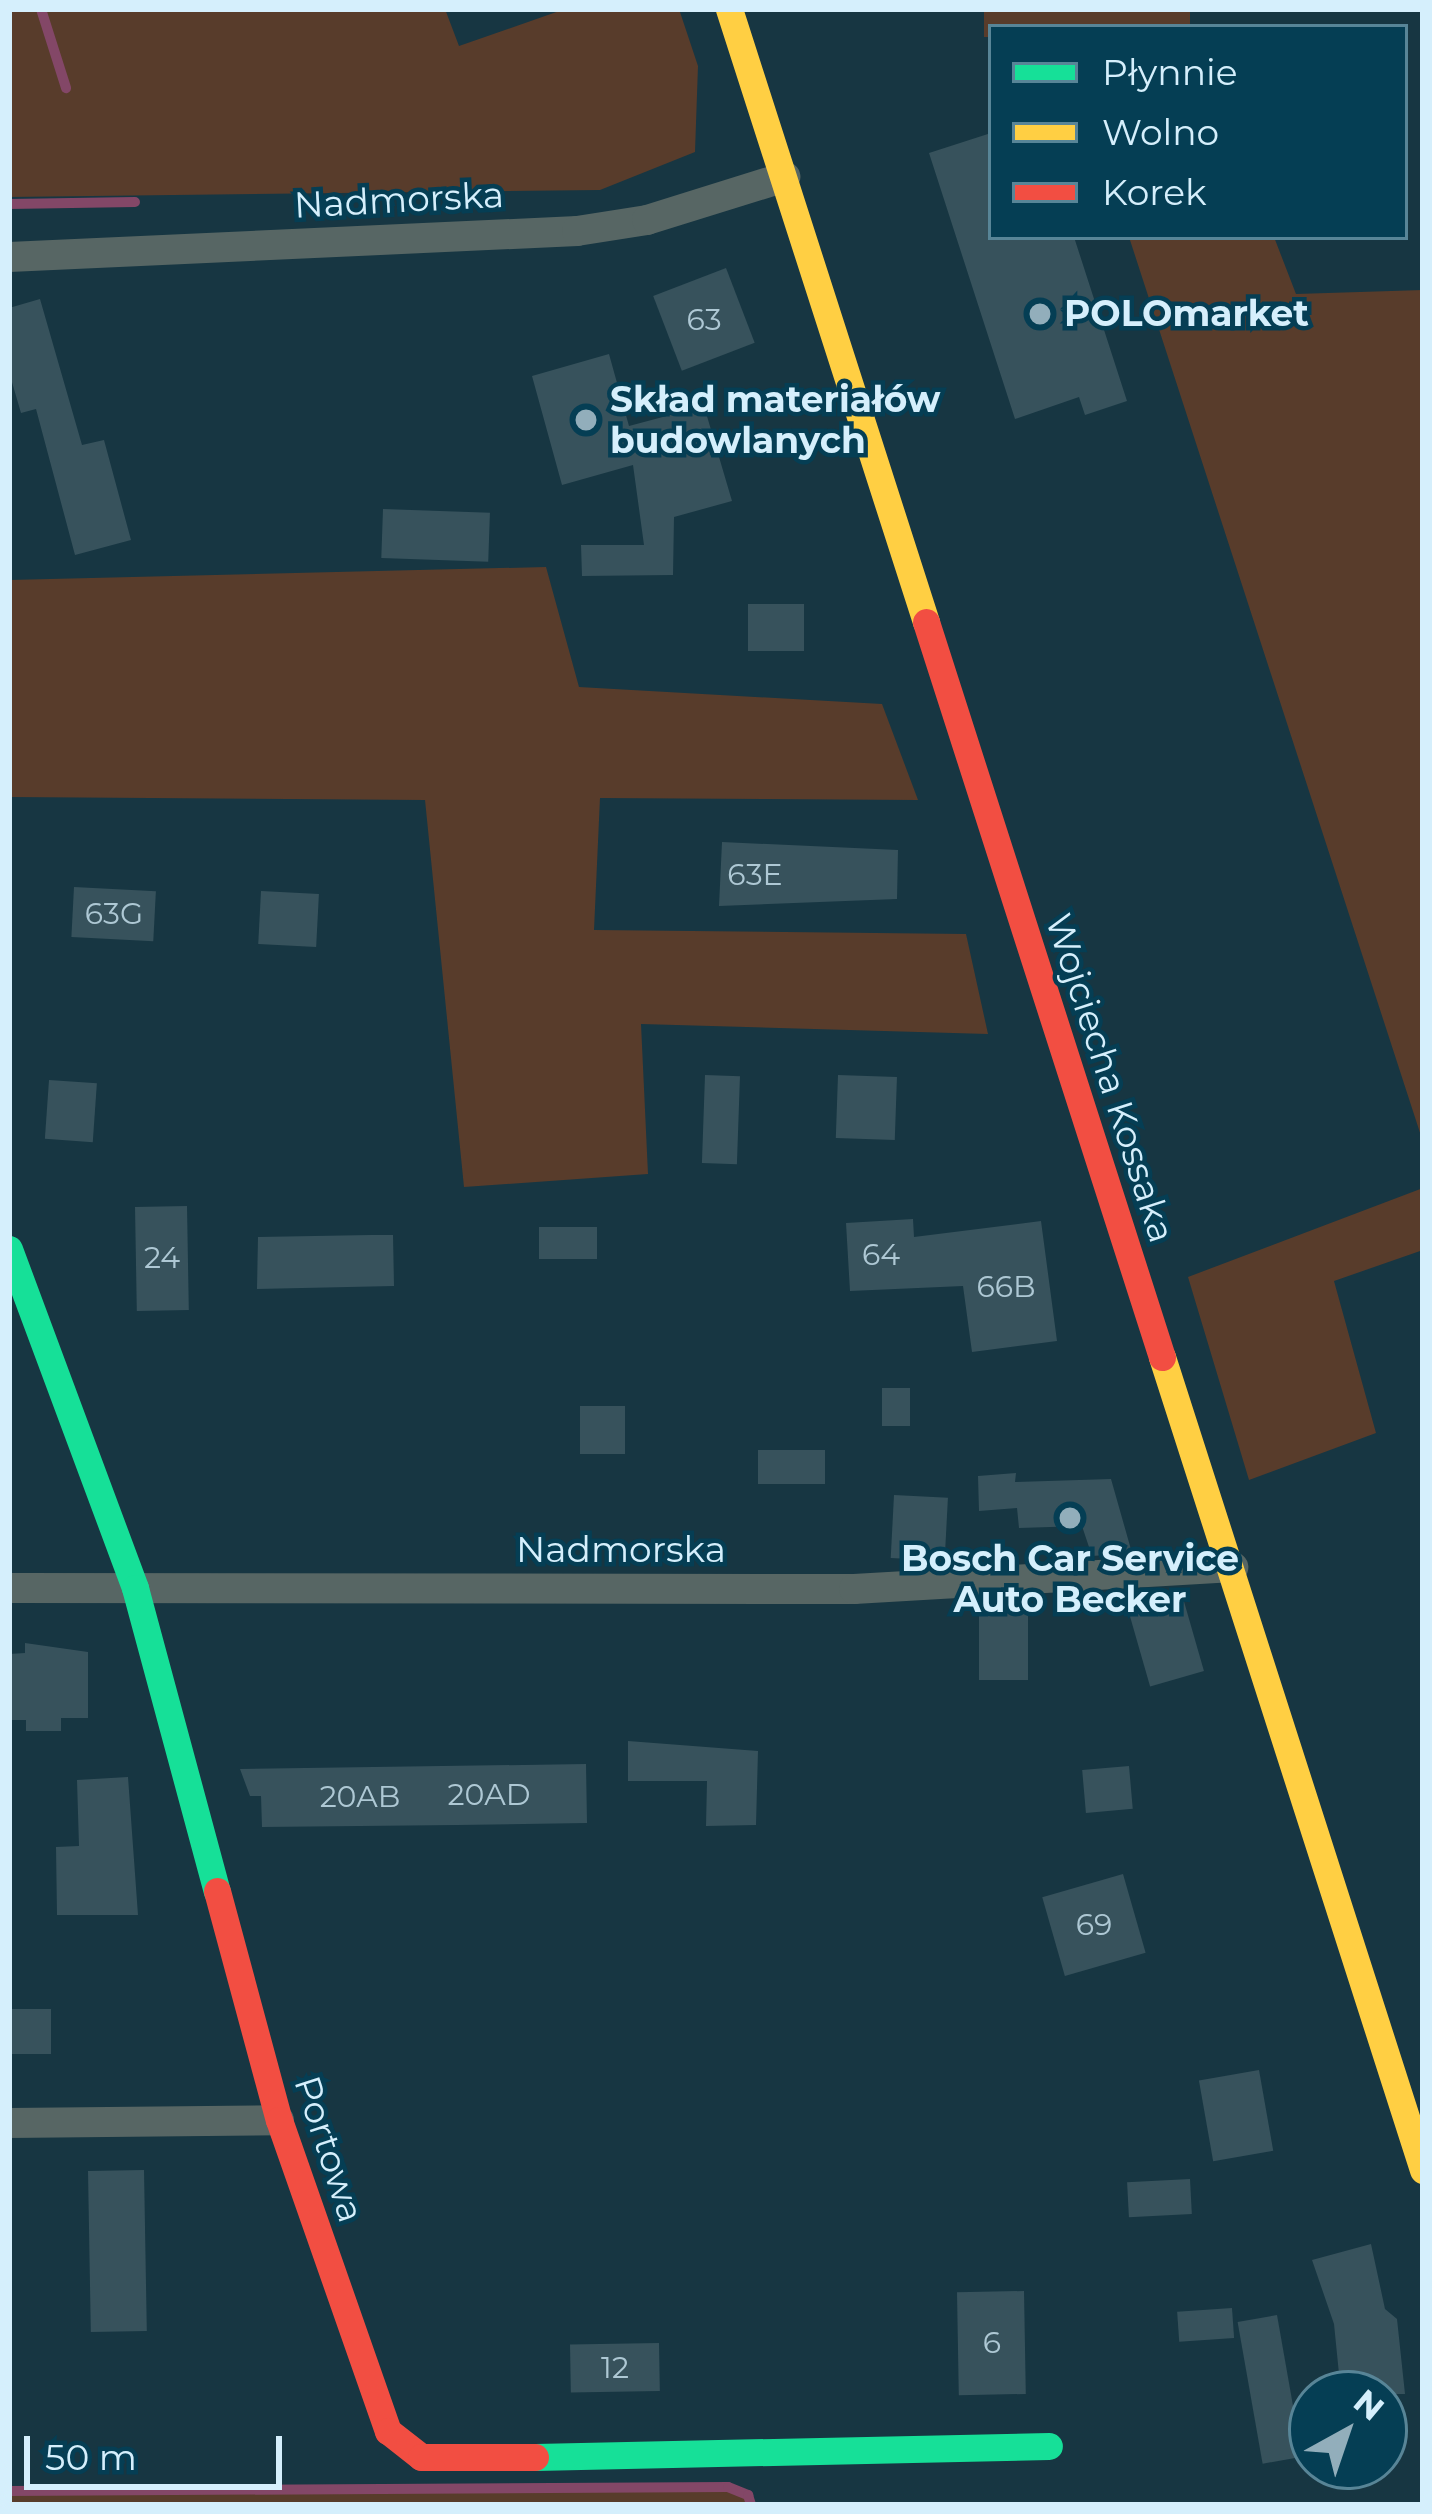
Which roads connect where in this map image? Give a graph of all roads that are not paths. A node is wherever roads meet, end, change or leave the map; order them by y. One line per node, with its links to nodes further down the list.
1 (729, 9): 2 (main road, Wojciecha Kossaka)
2 (785, 177): 3 (street, Nadmorska); 5 (main road, Wojciecha Kossaka)
3 (9, 257)
4 (9, 1249): 7 (main road, Portowa)
5 (1233, 1567): 7 (street, Nadmorska); 10 (main road, Wojciecha Kossaka)
6 (9, 1588): 7 (street, Nadmorska)
7 (135, 1588): 8 (main road, Portowa)
8 (279, 2120): 9 (street); 11 (main road, Portowa)
9 (9, 2123)
10 (1423, 2170)
11 (1048, 2446)

